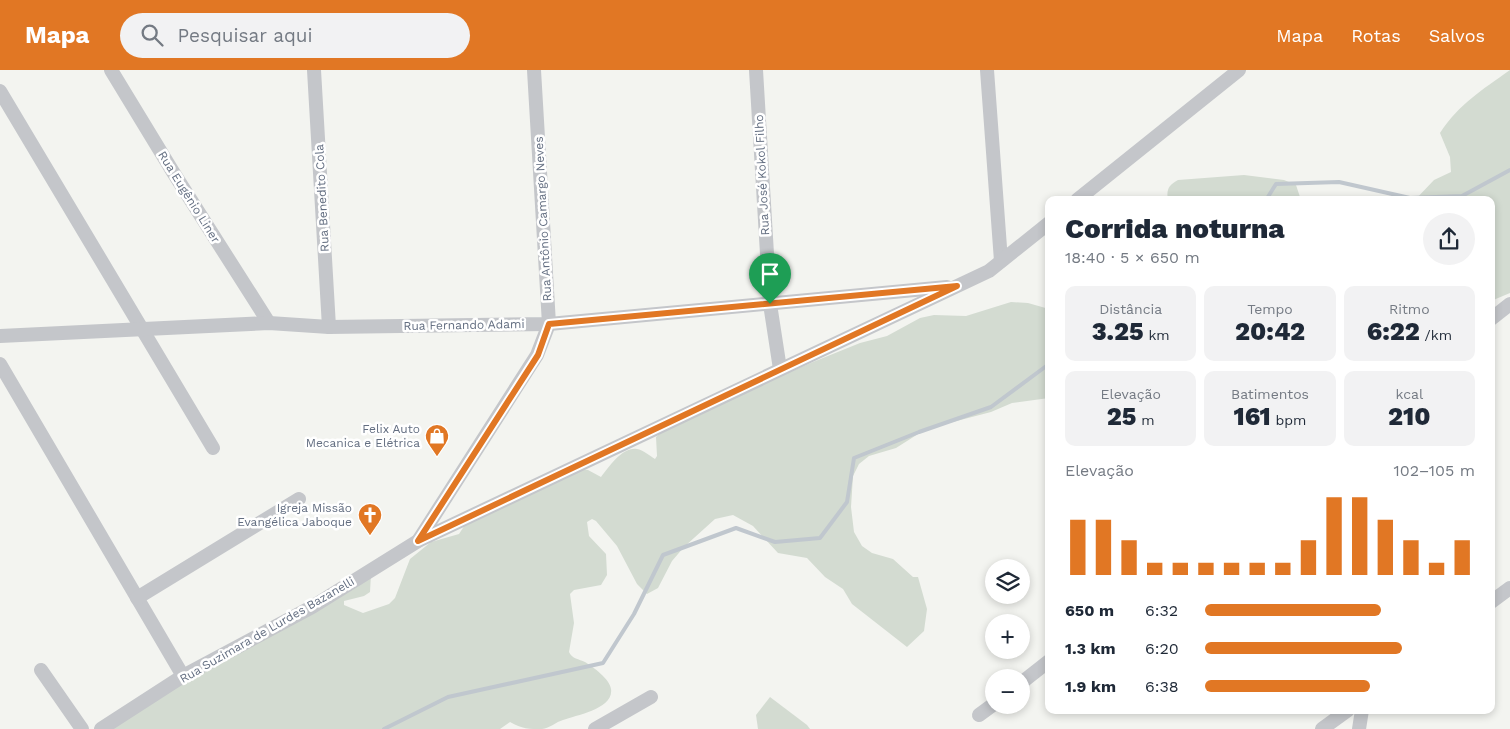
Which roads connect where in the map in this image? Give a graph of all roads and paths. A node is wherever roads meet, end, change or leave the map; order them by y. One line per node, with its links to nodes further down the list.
1 (111, 70): 15 (street, Rua Eugênio Liner)
2 (314, 70): 17 (street, Rua Benedito Cola)
3 (534, 70): 16 (street, Rua Antônio Camargo Neves)
4 (756, 70): 12 (street, Rua José Kokol Filho)
5 (987, 70): 10 (street)
6 (1239, 70): 8 (street)
7 (0, 91): 18 (street)
8 (1083, 196)
9 (1045, 226): 10 (street, Rua Suzimara de Lurdes Bazanelli)
10 (1001, 261): 11 (street, Rua Suzimara de Lurdes Bazanelli)
11 (957, 286): 12 (street, Rua Fernando Adami); 21 (street, Rua Suzimara de Lurdes Bazanelli)
12 (770, 304): 16 (street, Rua Fernando Adami); 21 (street, Rua José Kokol Filho)
13 (1510, 304): 14 (street)
14 (1495, 317)
15 (269, 323): 17 (street, Rua Fernando Adami); 18 (street, Rua Fernando Adami)
16 (549, 324): 17 (street, Rua Fernando Adami); 24 (street, Rua Antônio Camargo Neves)
17 (329, 327)
18 (142, 330): 19 (street, Rua Fernando Adami); 22 (street)
19 (0, 336)
20 (0, 364): 26 (street)
21 (780, 369): 24 (street, Rua Suzimara de Lurdes Bazanelli)
22 (213, 448)
23 (298, 499): 26 (street)
24 (418, 541): 30 (street, Rua Suzimara de Lurdes Bazanelli)
25 (1510, 588): 27 (street)
26 (137, 598): 30 (street)
27 (1495, 599)
28 (1045, 665): 31 (street)
29 (41, 670): 38 (street)
30 (184, 676): 39 (street, Rua Suzimara de Lurdes Bazanelli)
31 (1030, 676)
32 (651, 696): 37 (street)
33 (985, 711): 36 (street)
34 (1343, 714): 40 (street)
35 (1361, 714): 41 (street)
36 (979, 715)
37 (603, 727)
38 (82, 729)
39 (101, 729)
40 (1322, 729)
41 (1359, 729)

